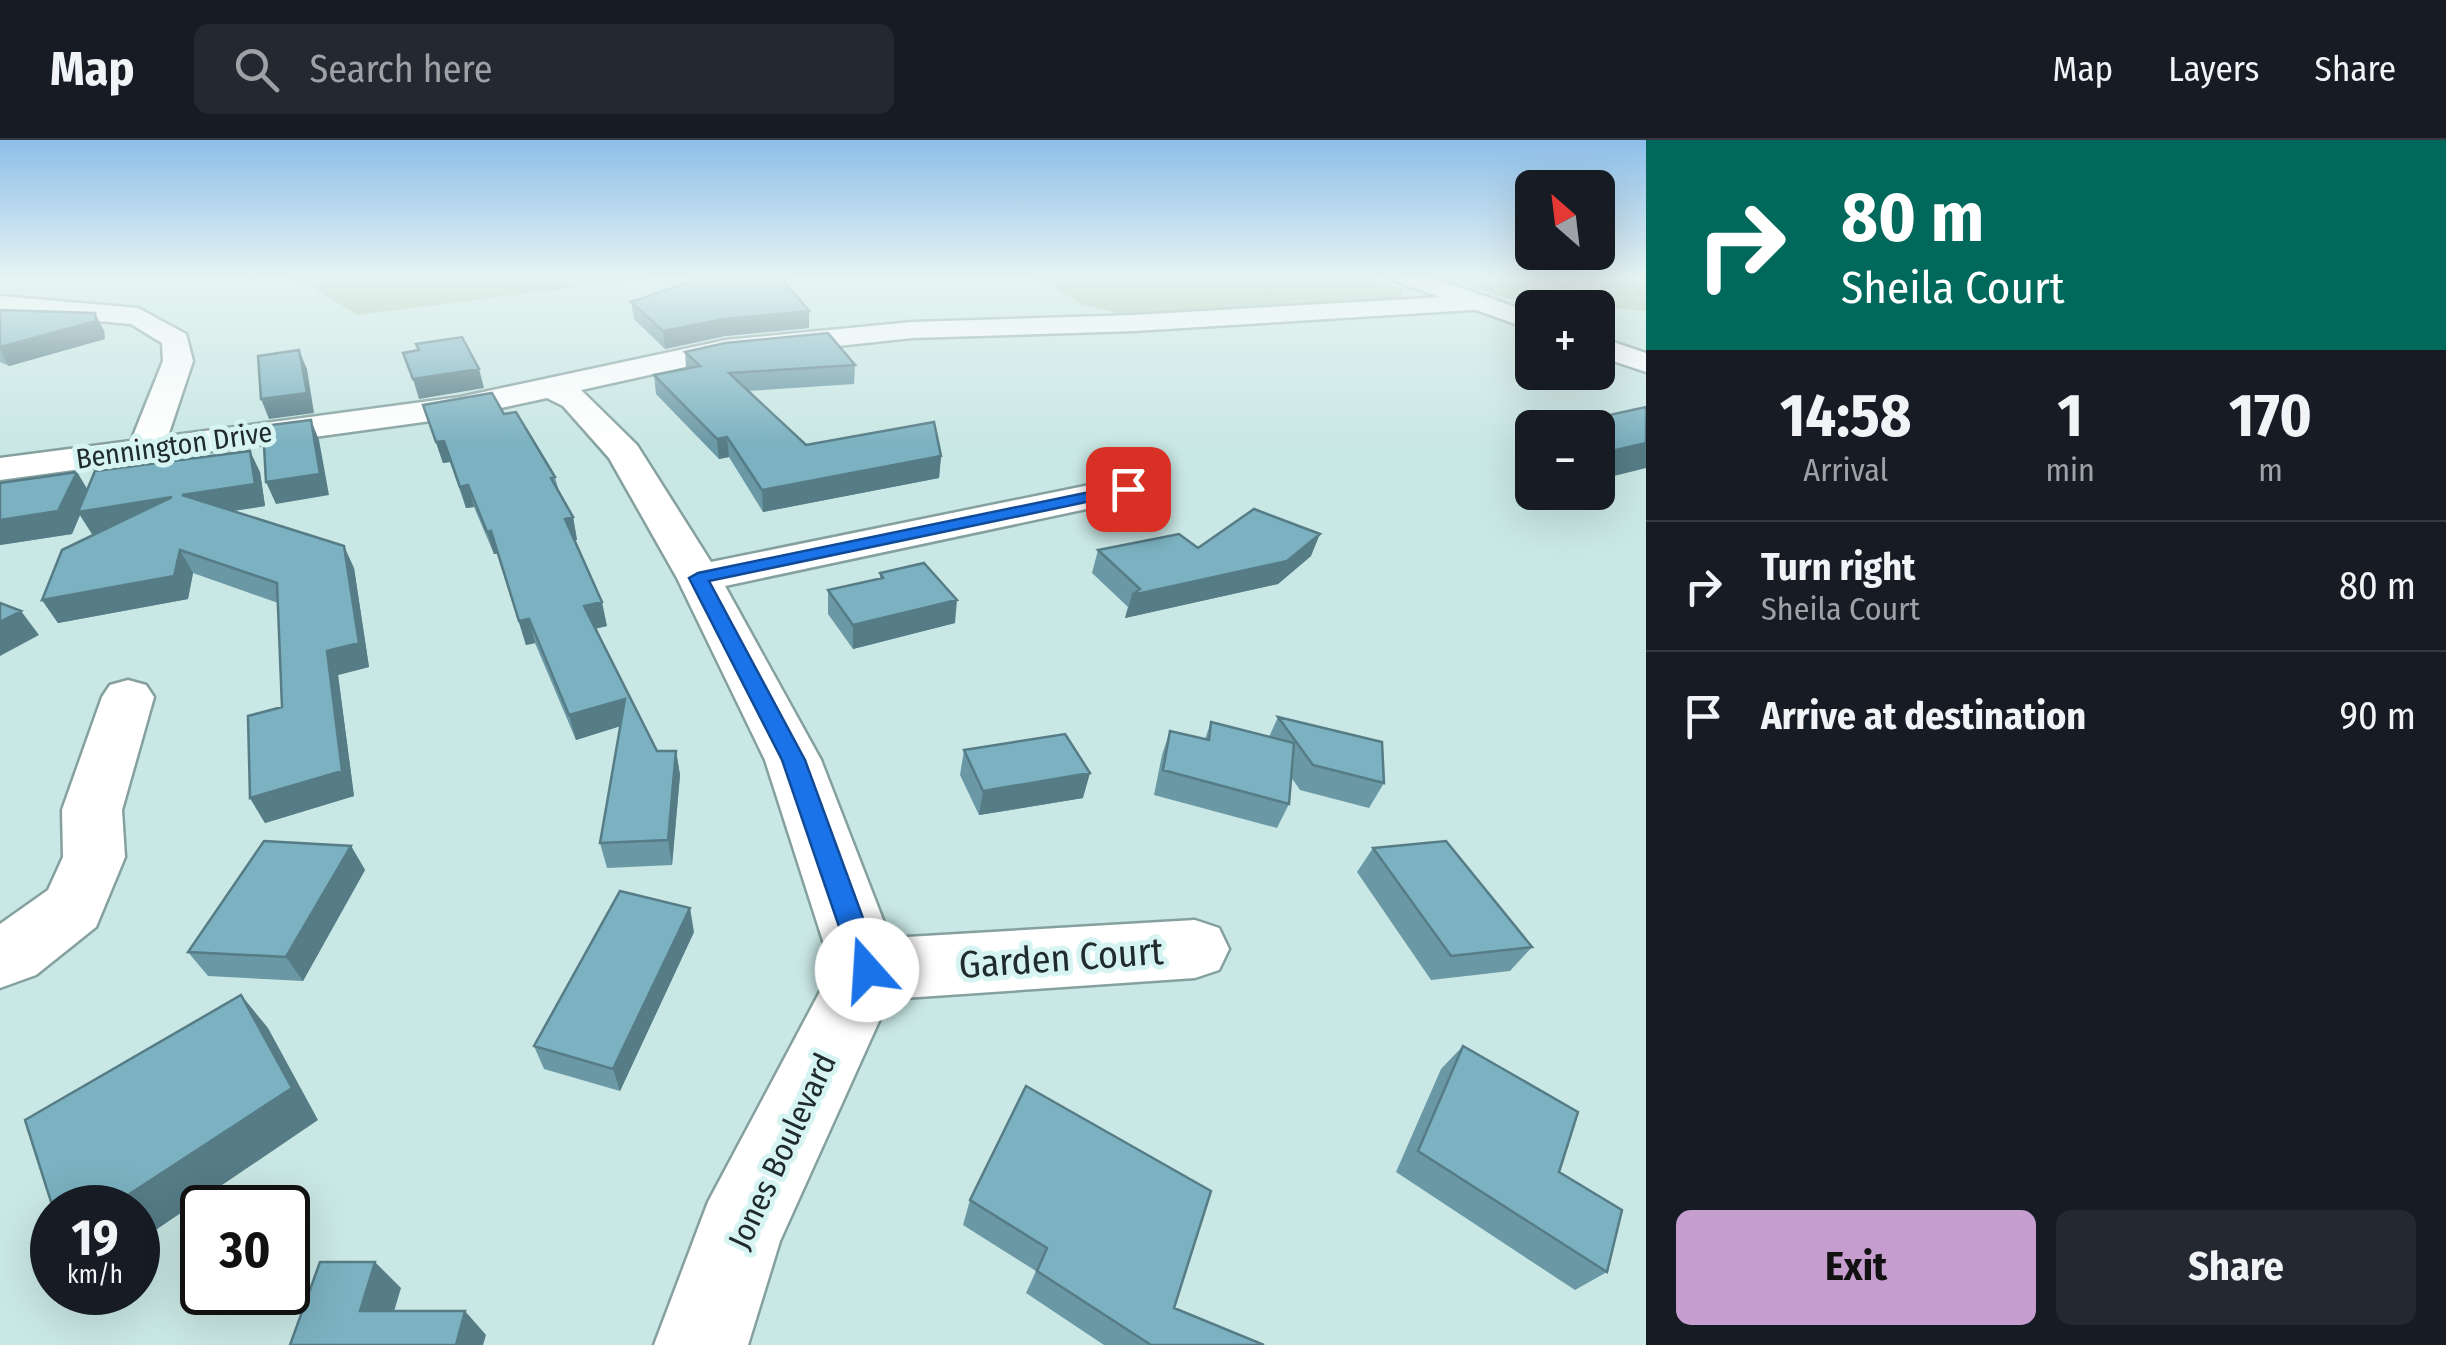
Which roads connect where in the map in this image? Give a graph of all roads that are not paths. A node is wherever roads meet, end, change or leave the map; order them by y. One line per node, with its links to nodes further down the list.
1 (164, 332): 6 (street)
2 (890, 332): 5 (street, Bennington Drive)
3 (1615, 352): 4 (street)
4 (1646, 363)
5 (581, 371): 6 (street, Bennington Drive); 9 (street)
6 (146, 448): 7 (street, Bennington Drive)
7 (0, 469)
8 (1128, 489): 9 (street)
9 (698, 578): 13 (street)
10 (128, 697): 12 (street)
11 (1195, 950): 13 (street, Garden Court)
12 (0, 958)
13 (867, 970): 14 (street, Jones Boulevard)
14 (701, 1345)

